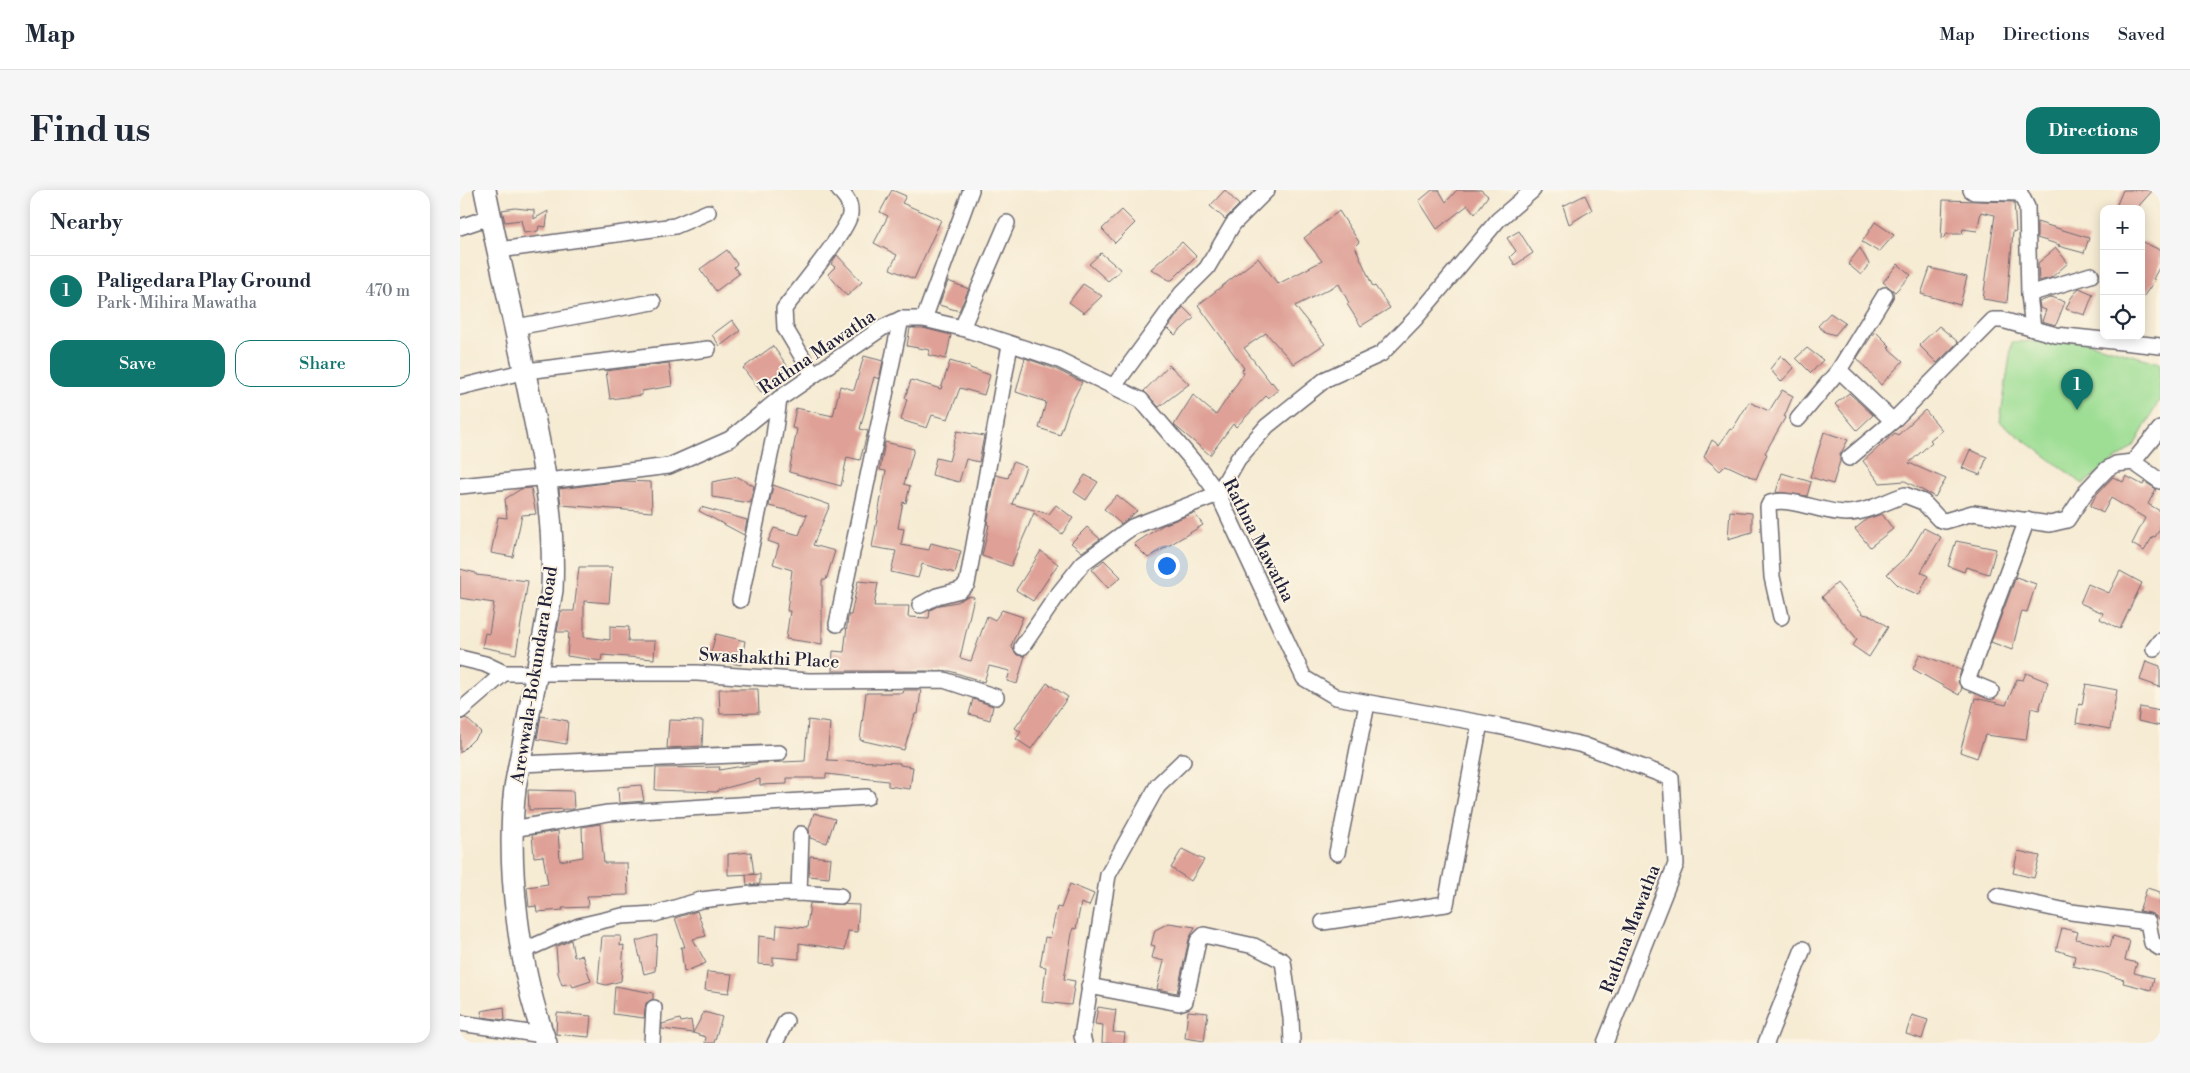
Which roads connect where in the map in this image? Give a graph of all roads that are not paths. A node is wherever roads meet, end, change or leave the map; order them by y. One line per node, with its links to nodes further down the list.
1 (485, 190): 8 (street, Arewwala-Bokundara Road)
2 (839, 190): 26 (street)
3 (971, 190): 17 (street)
4 (1267, 190): 27 (street)
5 (1533, 190): 38 (street)
6 (1971, 190): 13 (street)
7 (708, 212): 11 (street)
8 (490, 217): 10 (street); 11 (street, Arewwala-Bokundara Road)
9 (1007, 223): 19 (street)
10 (460, 227)
11 (499, 250): 18 (street, Arewwala-Bokundara Road)
12 (2091, 275): 13 (street)
13 (2029, 294): 20 (street)
14 (1885, 295): 24 (street)
15 (653, 302): 18 (street)
16 (901, 319): 17 (street, Rathna Mawatha); 26 (street, Rathna Mawatha); 43 (street)
17 (924, 319): 19 (street, Rathna Mawatha)
18 (516, 327): 25 (street, Arewwala-Bokundara Road)
19 (962, 328): 21 (street, Rathna Mawatha)
20 (2033, 329): 22 (street); 31 (street)
21 (1010, 345): 27 (street, Rathna Mawatha); 41 (street)
22 (2160, 346)
23 (708, 349): 25 (street)
24 (1840, 370): 30 (street); 31 (street)
25 (526, 371): 28 (street); 35 (street, Arewwala-Bokundara Road)
26 (813, 375): 29 (street, Rathna Mawatha)
27 (1114, 386): 38 (street, Rathna Mawatha)
28 (460, 387)
29 (779, 399): 35 (street, Rathna Mawatha); 40 (street)
30 (1798, 419)
31 (1893, 421): 33 (street)
32 (2160, 429): 34 (street)
33 (1849, 458)
34 (2133, 462): 36 (street); 39 (street)
35 (547, 479): 37 (street, Rathna Mawatha); 47 (street, Arewwala-Bokundara Road)
36 (2160, 481)
37 (460, 486)
38 (1218, 494): 44 (street); 50 (street, Rathna Mawatha)
39 (2027, 520): 42 (street); 48 (street)
40 (740, 600)
41 (920, 605)
42 (1781, 617)
43 (836, 624)
44 (1022, 647)
45 (460, 658): 46 (street)
46 (504, 673): 47 (street, Swashakthi Place); 51 (street)
47 (537, 674): 49 (street, Swashakthi Place); 55 (street, Arewwala-Bokundara Road)
48 (1990, 691)
49 (996, 697)
50 (1367, 704): 52 (street, Rathna Mawatha); 59 (street)
51 (460, 711)
52 (1480, 723): 63 (street); 76 (street, Rathna Mawatha)
53 (780, 753): 55 (street)
54 (1184, 761): 67 (street)
55 (520, 764): 57 (street, Arewwala-Bokundara Road)
56 (868, 796): 57 (street)
57 (512, 829): 66 (street, Arewwala-Bokundara Road)
58 (801, 834): 60 (street)
59 (1337, 853)
60 (799, 893): 61 (street); 66 (street)
61 (840, 896)
62 (1998, 896): 64 (street)
63 (1323, 922)
64 (2160, 948)
65 (1803, 949): 77 (street)
66 (523, 951): 71 (street, Arewwala-Bokundara Road)
67 (1089, 986): 74 (street); 75 (street)
68 (654, 1008): 72 (street)
69 (786, 1021): 73 (street)
70 (460, 1023): 71 (street)
71 (545, 1039)
72 (652, 1043)
73 (775, 1043)
74 (1084, 1043)
75 (1292, 1043)
76 (1605, 1043)
77 (1766, 1043)

